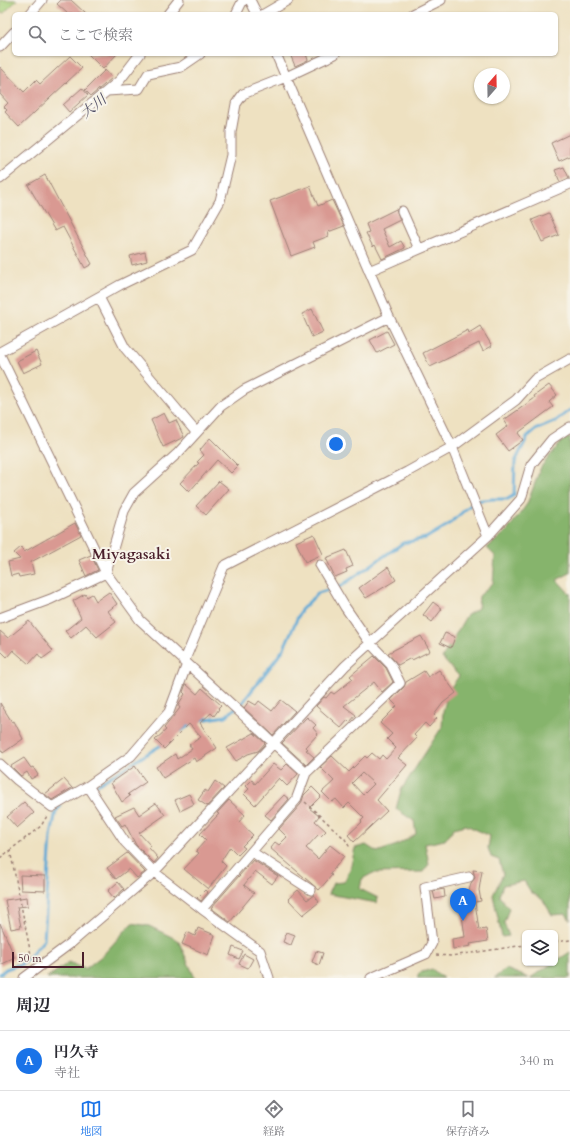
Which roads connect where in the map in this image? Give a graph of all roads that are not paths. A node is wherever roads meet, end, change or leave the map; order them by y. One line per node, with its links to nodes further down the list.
1 (42, 0): 8 (street)
2 (179, 0): 9 (street)
3 (243, 0): 10 (street)
4 (250, 0): 11 (street)
5 (288, 0): 12 (street)
6 (441, 0): 7 (street)
7 (427, 3): 13 (street)
8 (32, 12)
9 (170, 12)
10 (237, 12)
11 (256, 12)
12 (267, 12)
13 (416, 12)
14 (12, 34): 15 (street)
15 (0, 47)
16 (138, 56): 21 (street)
17 (197, 56): 21 (street)
18 (277, 56): 20 (street)
19 (331, 56): 20 (street)
20 (286, 77): 26 (street); 27 (street)
21 (107, 91): 22 (street)
22 (0, 179)
23 (570, 184): 25 (street)
24 (402, 211): 25 (street)
25 (419, 249): 26 (street)
26 (369, 271): 28 (street)
27 (99, 297): 29 (street); 33 (street)
28 (388, 317): 33 (street); 34 (street)
29 (0, 352)
30 (0, 355): 37 (street)
31 (570, 359): 34 (street)
32 (570, 427): 35 (street)
33 (196, 432): 37 (street)
34 (452, 447): 35 (street); 40 (street)
35 (488, 536): 39 (street)
36 (320, 565): 39 (street)
37 (106, 573): 38 (street); 40 (street)
38 (0, 618)
39 (370, 643): 41 (street); 43 (street)
40 (185, 663): 41 (street); 44 (street)
41 (274, 742): 43 (street); 46 (street)
42 (0, 764): 44 (street)
43 (306, 774): 45 (street)
44 (88, 786): 46 (street)
45 (252, 852): 48 (street); 49 (street)
46 (154, 872): 49 (street); 50 (street)
47 (469, 877): 52 (street)
48 (311, 890)
49 (202, 909): 51 (street)
50 (24, 978)
51 (269, 978)
52 (371, 978)

